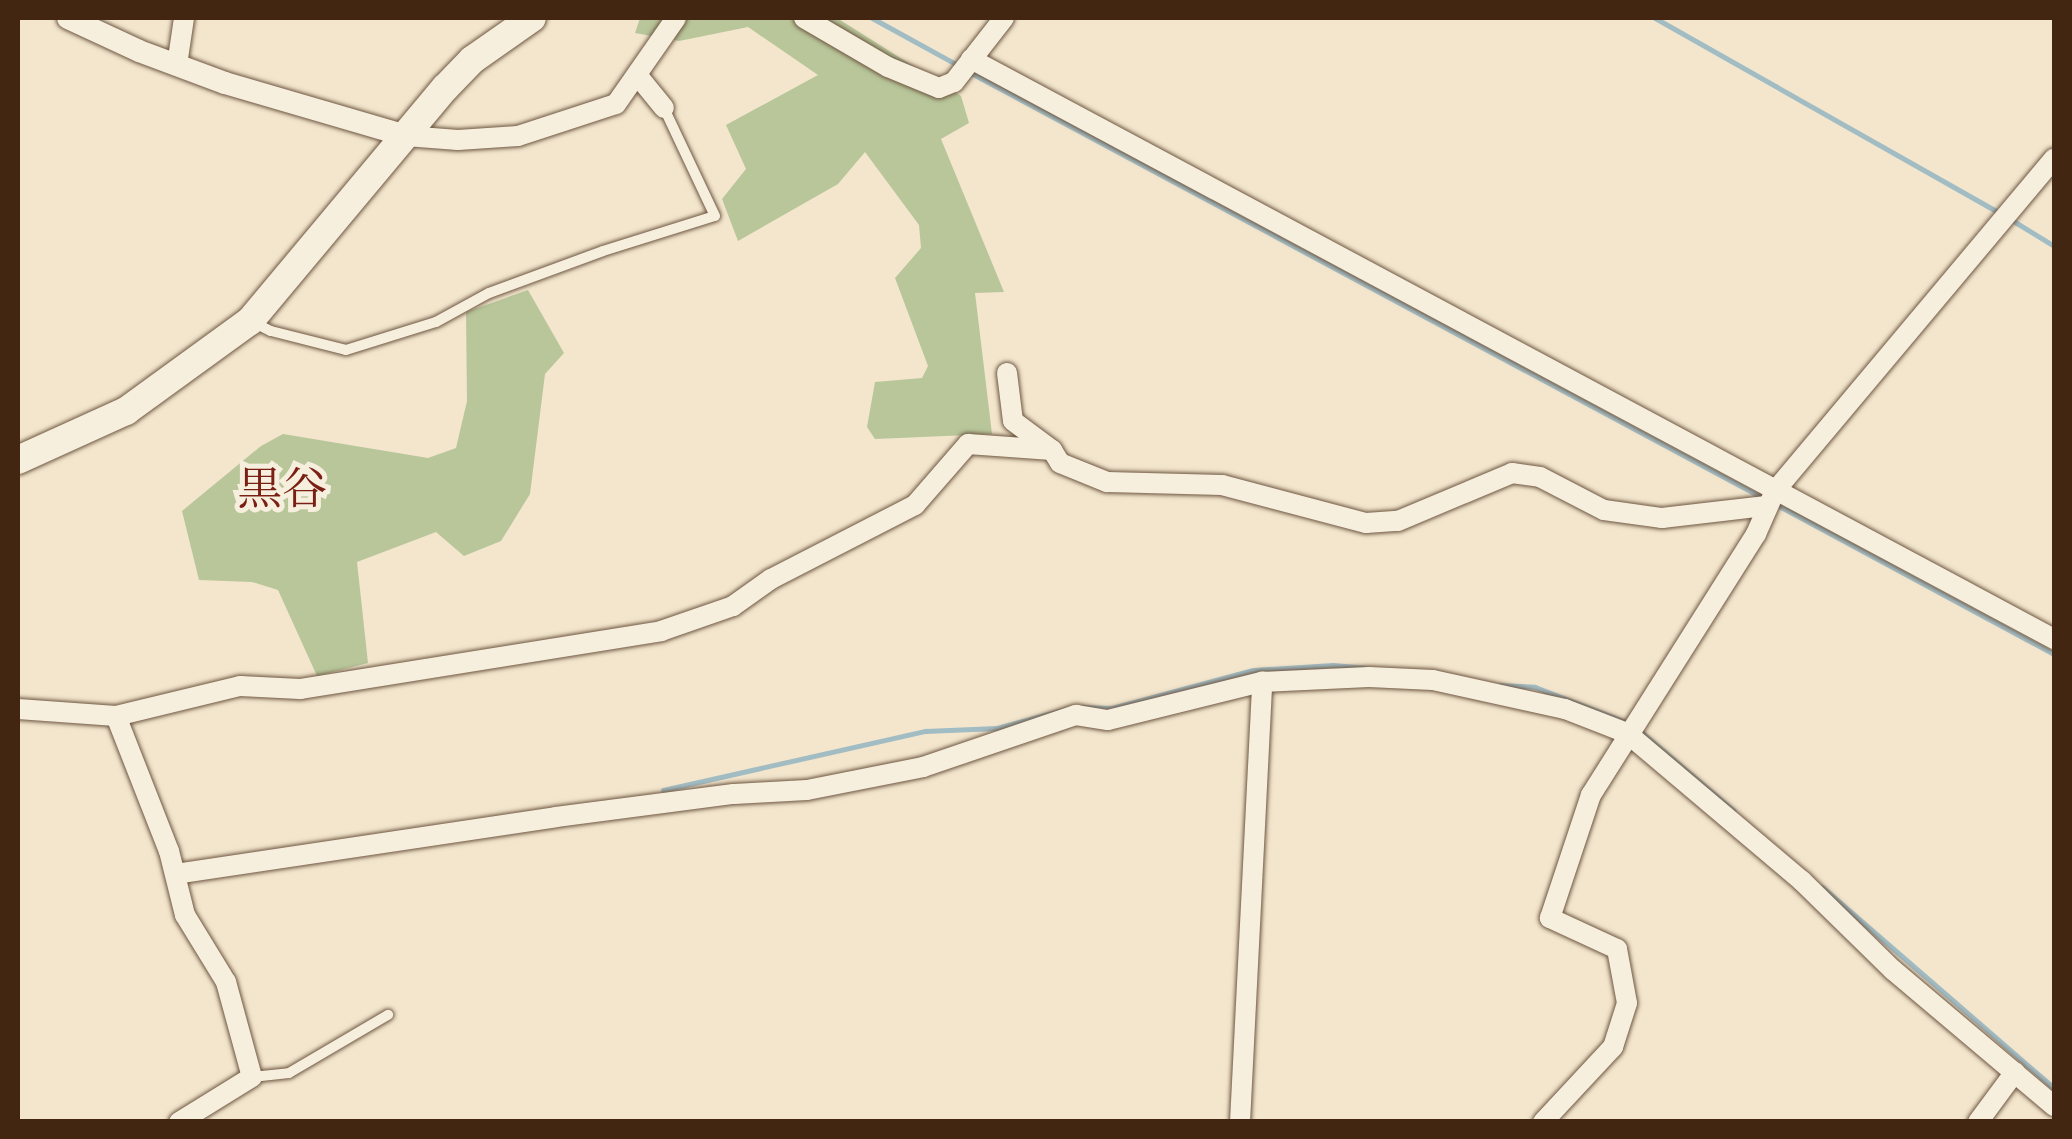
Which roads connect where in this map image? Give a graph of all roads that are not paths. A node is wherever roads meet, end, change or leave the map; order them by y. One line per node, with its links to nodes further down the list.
1 (68, 18): 7 (street)
2 (184, 18): 9 (street)
3 (532, 18): 12 (main road)
4 (676, 18): 10 (street)
5 (804, 18): 8 (street)
6 (1004, 18): 8 (street)
7 (106, 26): 9 (street)
8 (971, 59): 18 (street)
9 (177, 64): 12 (street)
10 (638, 76): 11 (street); 12 (street)
11 (664, 108): 14 (lane)
12 (406, 136): 14 (main road)
13 (2054, 158): 18 (street)
14 (250, 321): 17 (main road)
15 (1007, 373): 16 (street)
16 (1052, 450): 18 (street); 22 (street)
17 (18, 460)
18 (1770, 498): 19 (street); 23 (street)
19 (2054, 639)
20 (1262, 682): 23 (street); 24 (street); 30 (street)
21 (18, 708): 22 (street)
22 (116, 716): 24 (street)
23 (1627, 733): 26 (street); 31 (street)
24 (176, 874): 27 (street)
25 (388, 1015): 27 (lane)
26 (2015, 1072): 28 (street); 32 (street)
27 (252, 1078): 29 (street)
28 (2054, 1106)
29 (180, 1122)
30 (1240, 1122)
31 (1544, 1122)
32 (1978, 1122)

